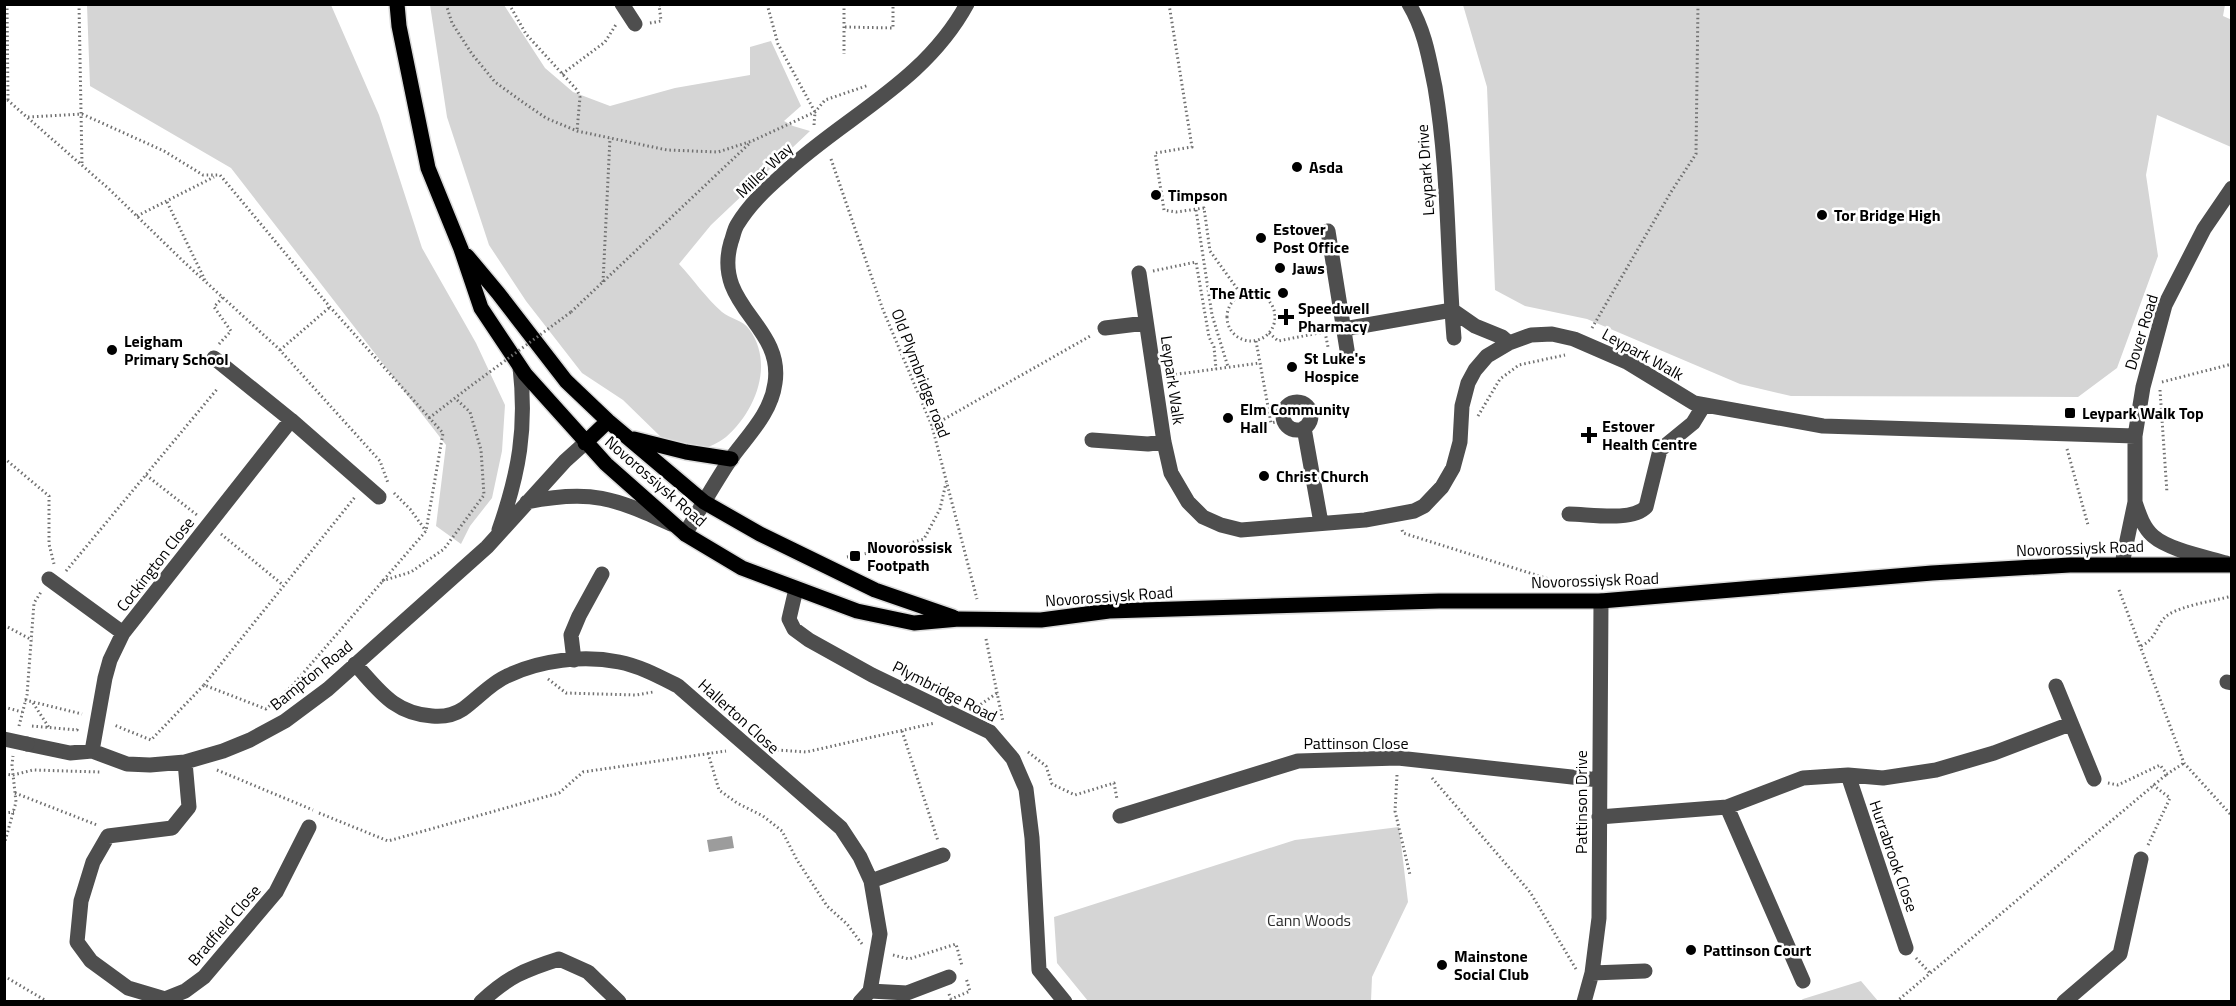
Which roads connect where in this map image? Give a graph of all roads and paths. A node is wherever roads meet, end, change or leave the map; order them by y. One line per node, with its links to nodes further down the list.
1 (7, 4): 22 (path)
2 (79, 4): 24 (path)
3 (398, 4): 38 (main road, Novorossiysk Road)
4 (446, 4): 27 (path)
5 (509, 4): 20 (path)
6 (621, 4): 17 (street)
7 (665, 4): 15 (path)
8 (766, 4): 23 (path)
9 (844, 4): 18 (path)
10 (893, 4): 18 (path)
11 (967, 4): 84 (street, Miller Way)
12 (1169, 4): 35 (path)
13 (1409, 4): 45 (street, Leypark Drive)
14 (1698, 4): 55 (path)
15 (659, 5): 17 (path)
16 (616, 23): 20 (path)
17 (635, 24)
18 (845, 27): 19 (path)
19 (844, 54)
20 (562, 74): 27 (path)
21 (845, 93): 23 (path)
22 (6, 98): 25 (path)
23 (815, 112): 26 (path); 29 (path)
24 (82, 114): 25 (path); 31 (path); 32 (path)
25 (28, 117): 31 (path)
26 (814, 125)
27 (577, 131): 28 (path)
28 (610, 138): 29 (path); 41 (path)
29 (752, 141): 41 (path)
30 (831, 159): 74 (path, Old Plymbridge road)
31 (82, 165): 36 (path)
32 (216, 176): 34 (path); 44 (path)
33 (2232, 188): 77 (street, Dover Road)
34 (167, 202): 36 (path); 40 (path)
35 (1196, 210): 42 (path); 64 (path)
36 (137, 216): 40 (path)
37 (1328, 231): 48 (street)
38 (461, 249): 63 (main road, Novorossiysk Road); 73 (main road, Novorossiysk Road)
39 (1139, 273): 46 (street, Leypark Walk); 65 (path)
40 (206, 281): 43 (path)
41 (603, 282): 68 (path, bridge)
42 (1241, 294): 51 (path); 53 (path)
43 (223, 297): 50 (path); 57 (path)
44 (330, 307): 57 (path); 70 (path)
45 (1452, 310): 48 (street); 52 (street, Leypark Drive); 54 (street)
46 (1146, 323): 47 (street, Leypark Walk); 66 (street, Leypark Walk)
47 (1105, 328): 74 (path)
48 (1344, 329): 49 (path); 59 (street)
49 (1325, 332): 51 (path); 56 (path)
50 (229, 333)
51 (1269, 333): 53 (path)
52 (1454, 338)
53 (1256, 341): 61 (path)
54 (1509, 343): 55 (street, Leypark Walk); 81 (street, Leypark Walk)
55 (1584, 343): 69 (street, Leypark Walk)
56 (1328, 346)
57 (280, 350): 97 (path)
58 (1567, 354): 81 (path)
59 (1348, 356)
60 (214, 358): 71 (street)
61 (1260, 363): 64 (path); 72 (path)
62 (2232, 364): 87 (path)
63 (520, 367): 82 (main road, Novorossiysk Road); 98 (street)
64 (1228, 367): 65 (path)
65 (1216, 369): 66 (path)
66 (1155, 378): 80 (street, Leypark Walk)
67 (218, 388): 104 (path)
68 (455, 398): 70 (path); 105 (path)
69 (1704, 405): 76 (street, Leypark Walk); 93 (street)
70 (429, 418): 97 (path)
71 (291, 420): 86 (street); 115 (street, Cockington Close)
72 (1284, 420): 75 (street); 75 (street)
73 (608, 421): 78 (main road, Novorossiysk Road); 82 (main road)
74 (932, 426): 85 (path, Old Plymbridge road)
75 (1304, 428): 94 (street)
76 (2062, 434): 77 (street, Leypark Walk); 95 (path)
77 (2135, 436): 91 (street, Dover Road)
78 (628, 438): 84 (main road); 90 (main road, Novorossiysk Road)
79 (1092, 440): 80 (street)
80 (1164, 442): 94 (street, Leypark Walk)
81 (1460, 442): 92 (street, Leypark Walk)
82 (585, 443): 89 (street, Bampton Road); 96 (main road, Novorossiysk Road)
83 (4, 458): 104 (path)
84 (731, 459): 90 (street, Miller Way)
85 (946, 481): 99 (path); 111 (path, Old Plymbridge road)
86 (365, 484): 88 (street); 107 (path)
87 (2167, 493)
88 (379, 497)
89 (527, 502): 96 (street); 98 (street, Bampton Road)
90 (704, 502): 96 (street, Miller Way); 99 (main road, Novorossiysk Road)
91 (2134, 502): 100 (street, Dover Road); 101 (street, Dover Road)
92 (1397, 514): 94 (street, Leypark Walk); 106 (path)
93 (1569, 514)
94 (1321, 523)
95 (2088, 525)
96 (681, 530): 108 (main road, Novorossiysk Road)
97 (426, 531): 105 (path)
98 (498, 536): 120 (street, Bampton Road)
99 (819, 563): 113 (main road, Novorossiysk Road)
100 (2122, 564): 101 (main road, Novorossiysk Road); 112 (main road, Novorossiysk Road)
101 (2230, 565)
102 (269, 574): 107 (path)
103 (602, 574): 119 (street)
104 (52, 581): 115 (street); 117 (path)
105 (381, 582): 122 (path)
106 (1574, 584)
107 (283, 586): 122 (path)
108 (796, 589): 113 (main road, Novorossiysk Road); 136 (street, Plymbridge Road)
109 (2119, 590): 118 (path)
110 (2232, 596): 118 (path)
111 (977, 599)
112 (1601, 601): 113 (main road, Novorossiysk Road); 153 (street, Pattinson Drive)
113 (959, 619)
114 (4, 625): 117 (path)
115 (123, 633): 129 (street, Cockington Close)
116 (986, 639): 136 (path)
117 (32, 640): 125 (path)
118 (2140, 646): 146 (path)
119 (574, 660): 121 (street, Hallerton Close); 124 (street, Hallerton Close)
120 (355, 664): 121 (street, Hallerton Close); 142 (street, Bampton Road)
121 (531, 667): 124 (path)
122 (204, 685): 129 (path)
123 (2056, 686): 130 (street)
124 (678, 687): 137 (street, Hallerton Close)
125 (25, 700): 126 (path); 128 (path)
126 (32, 702): 129 (path); 132 (path)
127 (4, 706): 128 (path)
128 (22, 712): 134 (path)
129 (94, 717): 132 (path); 139 (street, Cockington Close)
130 (2070, 724): 151 (street); 152 (street)
131 (31, 726): 132 (path)
132 (50, 729)
133 (902, 730): 166 (path)
134 (16, 739): 139 (street, Bampton Road)
135 (862, 739): 137 (path)
136 (1001, 744): 182 (street, Plymbridge Road)
137 (746, 748): 140 (path); 169 (street, Hallerton Close)
138 (1022, 748): 154 (path)
139 (92, 751): 147 (street, Bampton Road)
140 (708, 753): 142 (path); 171 (path)
141 (14, 754): 150 (path)
142 (210, 755): 145 (street, Bampton Road)
143 (1398, 758): 144 (street, Pattinson Close); 160 (street, Pattinson Close); 168 (path)
144 (1418, 761): 153 (street, Pattinson Close); 177 (path)
145 (185, 762): 147 (street, Bampton Road); 164 (street)
146 (2184, 763): 149 (path); 161 (path)
147 (127, 764): 150 (path)
148 (4, 774): 150 (path)
149 (2167, 774): 152 (path); 155 (path)
150 (13, 775): 156 (path)
151 (1848, 775): 157 (street); 170 (street, Hurrabrook Close)
152 (2094, 779)
153 (1599, 780): 162 (street, Pattinson Drive)
154 (1114, 783)
155 (2153, 785): 167 (path); 183 (path)
156 (15, 793): 158 (path); 164 (path)
157 (1727, 807): 162 (street); 176 (street)
158 (14, 812): 159 (path); 165 (path)
159 (4, 813)
160 (1120, 816)
161 (2232, 816)
162 (1599, 817): 173 (street, Pattinson Drive)
163 (309, 827): 164 (street, Bradfield Close)
164 (108, 836)
165 (4, 845)
166 (943, 855): 169 (street)
167 (2141, 859): 184 (street)
168 (1410, 875)
169 (871, 880): 171 (street, Hallerton Close)
170 (1906, 948)
171 (877, 951): 178 (street, Hallerton Close)
172 (1645, 971): 173 (street)
173 (1592, 973): 177 (street, Pattinson Drive)
174 (4, 976): 179 (path)
175 (949, 977): 178 (street, Hallerton Close)
176 (1803, 981)
177 (1586, 995)
178 (865, 996)
179 (48, 1002)
180 (481, 1002): 181 (street)
181 (619, 1002)
182 (1065, 1002)
183 (1896, 1002)
184 (2064, 1002)

